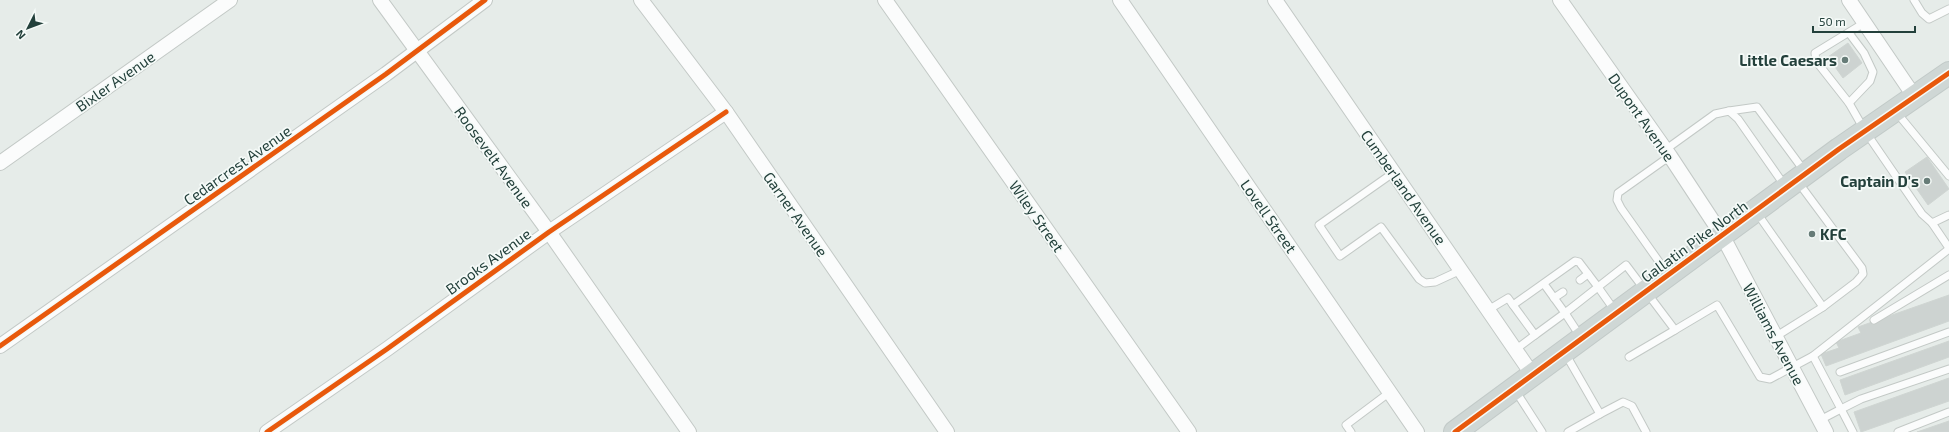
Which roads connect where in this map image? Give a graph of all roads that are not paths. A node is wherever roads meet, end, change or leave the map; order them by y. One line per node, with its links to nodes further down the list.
1 (230, 0): 23 (street, Bixler Avenue)
2 (380, 0): 14 (street, Roosevelt Avenue)
3 (485, 0): 14 (street, Cedarcrest Avenue)
4 (641, 0): 20 (street, Garner Avenue)
5 (885, 0): 72 (street, Wiley Street)
6 (1120, 0): 64 (street, Lovell Street)
7 (1276, 0): 24 (street, Cumberland Avenue)
8 (1560, 0): 22 (street, Dupont Avenue)
9 (1849, 0): 12 (street)
10 (1914, 0): 11 (lane)
11 (1949, 9)
12 (1864, 23): 13 (lane); 16 (street)
13 (1849, 33): 17 (lane); 17 (lane)
14 (418, 50): 30 (street, Roosevelt Avenue); 54 (street, Cedarcrest Avenue)
15 (1949, 73): 16 (main road, Gallatin Pike North)
16 (1914, 96): 18 (main road, Gallatin Pike North)
17 (1849, 103): 21 (lane)
18 (1895, 110): 21 (main road, Gallatin Pike North); 25 (lane)
19 (1729, 111): 22 (lane); 26 (lane); 26 (lane)
20 (726, 112): 30 (street, Brooks Avenue); 71 (street, Garner Avenue)
21 (1865, 131): 26 (main road, Gallatin Pike North); 29 (lane)
22 (1667, 153): 31 (street, Dupont Avenue); 35 (lane)
23 (0, 163)
24 (1393, 173): 33 (street, Cumberland Avenue); 33 (lane)
25 (1949, 176)
26 (1796, 181): 27 (main road, Gallatin Pike North); 44 (lane)
27 (1755, 211): 31 (main road, Gallatin Pike North); 44 (lane)
28 (1949, 215): 29 (lane)
29 (1932, 223): 32 (lane)
30 (549, 232): 69 (street, Brooks Avenue); 70 (street, Roosevelt Avenue)
31 (1722, 235): 35 (main road, Gallatin Pike North); 52 (street, Williams Avenue)
32 (1949, 248): 57 (lane)
33 (1461, 270): 45 (street, Cumberland Avenue)
34 (1588, 274): 37 (lane); 38 (lane); 39 (lane)
35 (1668, 275): 40 (main road, Gallatin Pike North)
36 (1949, 275): 48 (lane)
37 (1580, 280)
38 (1544, 284): 42 (lane); 43 (lane)
39 (1598, 287): 40 (lane); 46 (lane); 47 (lane)
40 (1646, 291): 47 (main road, Gallatin Pike North); 49 (lane)
41 (1562, 292): 42 (lane)
42 (1554, 298): 46 (lane)
43 (1513, 305): 45 (lane); 51 (lane)
44 (1823, 307): 52 (lane)
45 (1488, 310): 55 (street, Cumberland Avenue)
46 (1565, 313): 51 (lane); 53 (lane)
47 (1616, 313): 53 (main road, Gallatin Pike North)
48 (1874, 320)
49 (1675, 330): 58 (lane); 59 (lane)
50 (1949, 332): 61 (lane)
51 (1535, 335): 55 (lane)
52 (1775, 337): 59 (street, Williams Avenue)
53 (1581, 338): 56 (main road, Gallatin Pike North)
54 (0, 346)
55 (1515, 350): 62 (street, Cumberland Avenue)
56 (1564, 351): 62 (main road, Gallatin Pike North); 67 (lane)
57 (1812, 356): 59 (lane); 65 (lane)
58 (1629, 357)
59 (1792, 367): 68 (street, Williams Avenue)
60 (1949, 369): 65 (lane)
61 (1840, 372)
62 (1532, 374): 63 (main road, Gallatin Pike North)
63 (1514, 388): 75 (main road, Gallatin Pike North); 76 (lane)
64 (1390, 392): 73 (lane); 74 (street, Lovell Street)
65 (1842, 409): 68 (lane); 80 (lane)
66 (1949, 412): 81 (lane)
67 (1600, 414): 77 (lane); 78 (lane)
68 (1820, 420): 79 (street, Williams Avenue)
69 (267, 432)
70 (690, 432)
71 (947, 432)
72 (1189, 432)
73 (1351, 432)
74 (1417, 432)
75 (1455, 432)
76 (1542, 432)
77 (1568, 432)
78 (1646, 432)
79 (1826, 432)
80 (1853, 432)
81 (1898, 432)

